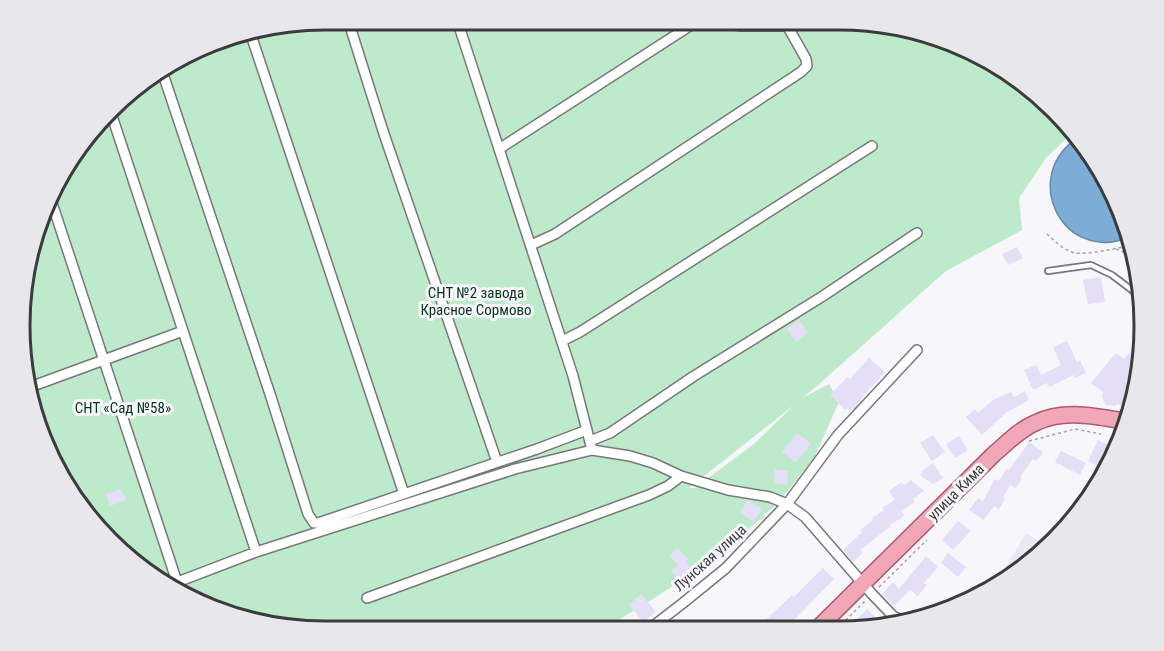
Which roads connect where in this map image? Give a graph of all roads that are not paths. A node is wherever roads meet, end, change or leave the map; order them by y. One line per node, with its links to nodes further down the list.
1 (351, 30): 23 (street)
2 (460, 30): 9 (street)
3 (685, 30): 9 (street)
4 (790, 30): 12 (street)
5 (252, 39): 25 (street)
6 (164, 78): 25 (street)
7 (113, 121): 15 (street)
8 (872, 146): 16 (street)
9 (499, 149): 12 (street)
10 (54, 208): 18 (street)
11 (917, 233): 22 (street)
12 (531, 245): 16 (street)
13 (1048, 271): 14 (lane)
14 (1131, 289)
15 (183, 331): 18 (street); 27 (street)
16 (562, 341): 21 (street)
17 (917, 350): 26 (street, Лунская улица)
18 (104, 360): 19 (street); 28 (street)
19 (36, 385)
20 (1118, 420): 30 (main road, улица Кима)
21 (587, 430): 22 (street); 23 (street)
22 (591, 445): 24 (street); 27 (street)
23 (497, 462): 25 (street)
24 (681, 476): 26 (street); 31 (street)
25 (404, 494)
26 (787, 504): 30 (street); 33 (street, Лунская улица)
27 (256, 552): 29 (street)
28 (176, 580)
29 (179, 581)
30 (867, 590): 32 (street); 34 (main road, улица Кима)
31 (367, 598)
32 (893, 616)
33 (660, 621)
34 (827, 621)

